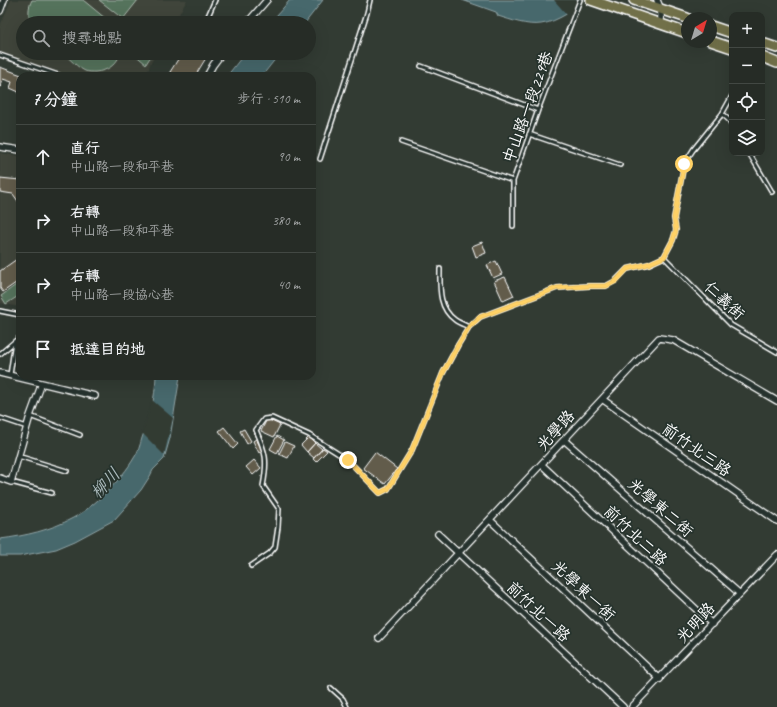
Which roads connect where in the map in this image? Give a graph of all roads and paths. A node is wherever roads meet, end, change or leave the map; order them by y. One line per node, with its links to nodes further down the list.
1 (4, 0): 10 (street)
2 (215, 0): 11 (lane)
3 (267, 0): 12 (street)
4 (370, 0): 38 (lane)
5 (580, 0): 30 (lane, 中山路一段229巷)
6 (634, 0): 9 (main road)
7 (657, 0): 9 (street)
8 (595, 1): 14 (main road)
9 (661, 10): 13 (main road); 14 (street)
10 (0, 11)
11 (208, 16)
12 (253, 16)
13 (681, 16)
14 (661, 25): 16 (main road)
15 (717, 28): 17 (main road)
16 (681, 31)
17 (729, 32)
18 (717, 43): 20 (main road)
19 (765, 44): 21 (main road)
20 (729, 47)
21 (777, 48)
22 (0, 55): 27 (lane)
23 (765, 58): 25 (main road)
24 (217, 60): 28 (street)
25 (777, 63)
26 (420, 66): 30 (lane)
27 (49, 72)
28 (209, 72)
29 (729, 101): 31 (lane)
30 (538, 110): 33 (lane, 中山路一段229巷)
31 (722, 114): 32 (lane); 43 (lane)
32 (729, 120)
33 (529, 134): 39 (lane); 40 (lane, 中山路一段229巷)
34 (401, 142): 40 (lane)
35 (0, 147): 36 (street)
36 (16, 149)
37 (751, 156): 41 (lane)
38 (320, 160)
39 (620, 165)
40 (513, 181): 42 (lane, 中山路一段229巷)
41 (772, 192)
42 (513, 226)
43 (664, 257): 47 (lane); 49 (lane, 仁義街)
44 (440, 269): 47 (lane)
45 (0, 311): 46 (lane)
46 (16, 314)
47 (469, 327): 75 (lane)
48 (15, 341): 50 (lane); 52 (lane)
49 (777, 352)
50 (0, 354)
51 (0, 373): 52 (street)
52 (10, 375): 53 (street)
53 (16, 376)
54 (30, 380): 55 (street)
55 (42, 383): 56 (street); 59 (street)
56 (95, 396)
57 (602, 399): 58 (street, 光學路); 63 (street, 光學路); 71 (street, 前竹北三路)
58 (777, 401)
59 (30, 416): 61 (street); 62 (lane)
60 (0, 418): 61 (lane)
61 (27, 427): 64 (street)
62 (80, 435)
63 (564, 440): 65 (street, 光學路); 76 (street, 光學東二街)
64 (18, 456): 66 (lane); 68 (street)
65 (542, 465): 70 (street, 光學路); 77 (street, 前竹北二路)
66 (67, 471)
67 (0, 478): 68 (street)
68 (11, 482): 69 (lane)
69 (52, 493)
70 (490, 520): 73 (street, 光學路); 79 (street, 光學東一街)
71 (777, 521)
72 (438, 534): 73 (street, 前竹北一路)
73 (458, 553): 78 (street, 光學路); 82 (street, 前竹北一路)
74 (777, 555): 76 (street, 光明路)
75 (251, 566)
76 (740, 594): 77 (street, 光明路)
77 (712, 624): 79 (street, 光明路)
78 (379, 638)
79 (660, 679): 83 (street, 光明路)
80 (331, 688): 81 (lane)
81 (348, 707)
82 (623, 707)
83 (632, 707)

